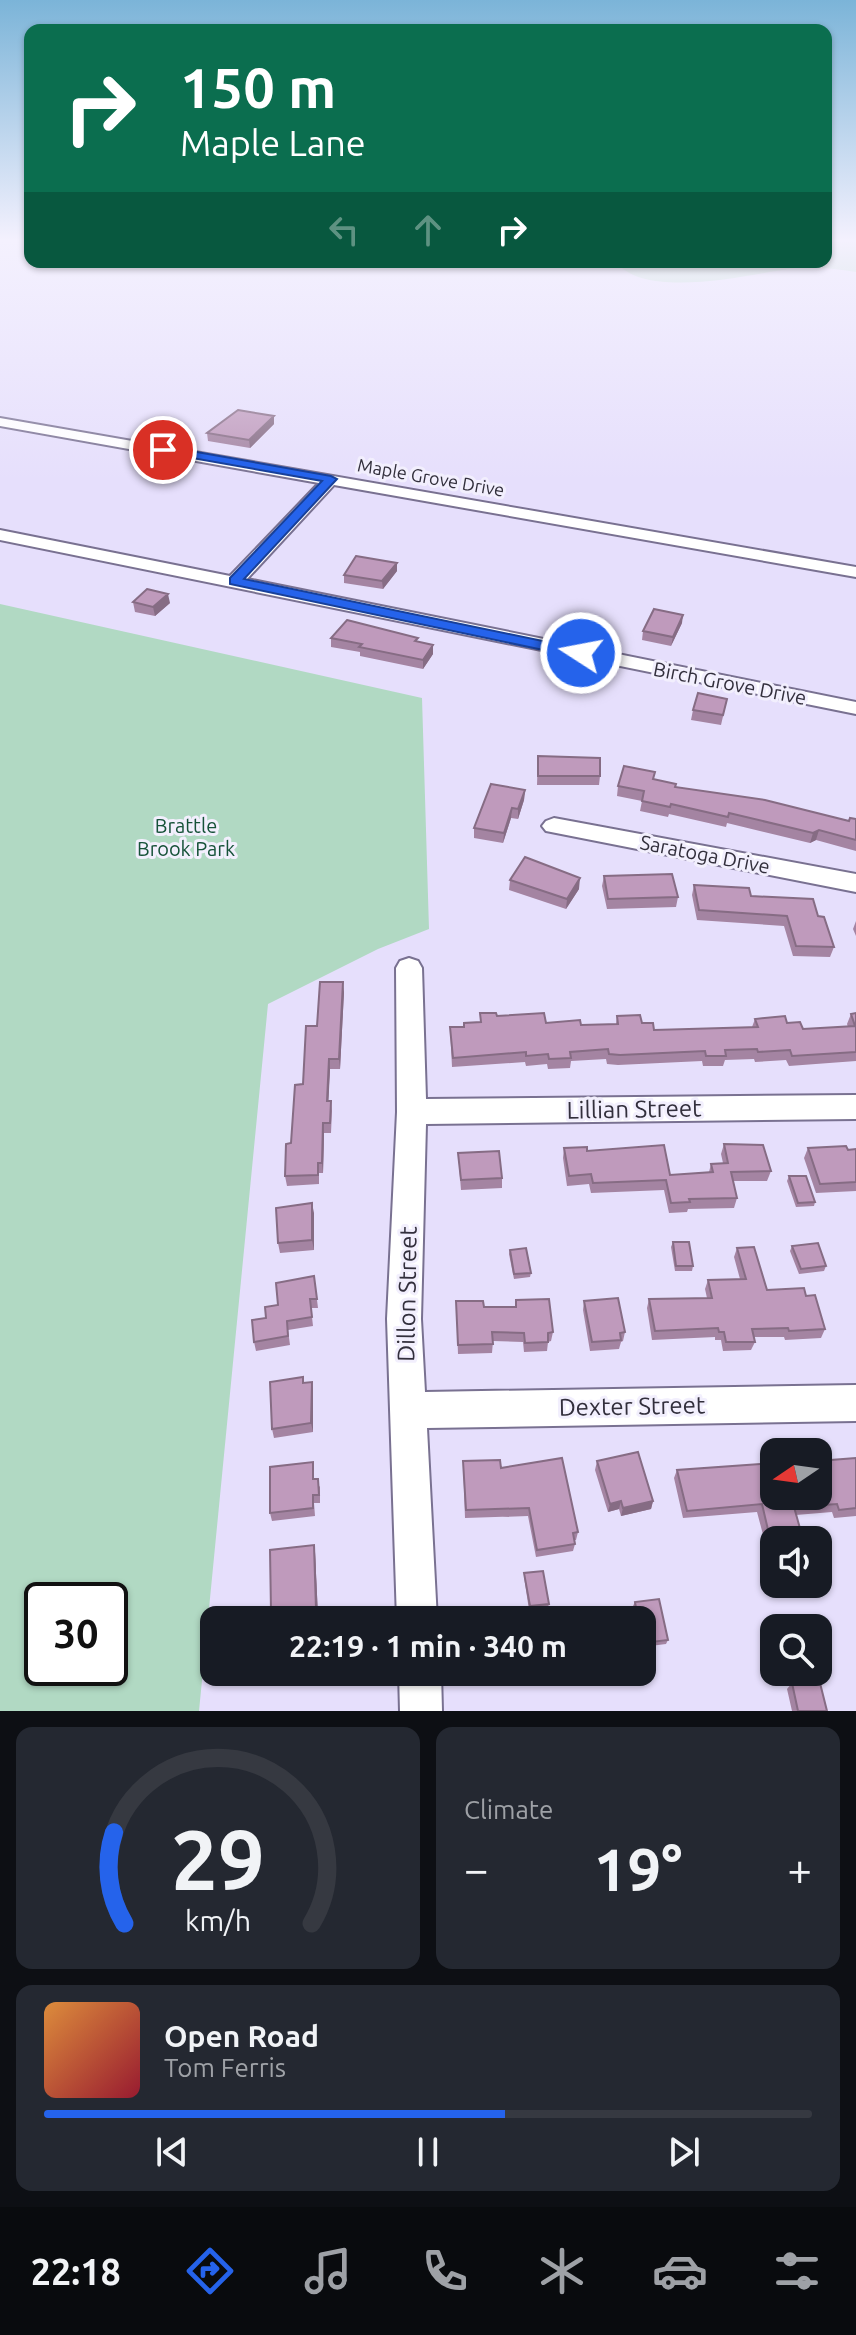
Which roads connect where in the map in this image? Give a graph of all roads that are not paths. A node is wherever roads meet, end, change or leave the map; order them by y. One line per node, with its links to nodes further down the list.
1 (0, 422): 2 (street, Maple Grove Drive)
2 (331, 479): 4 (street, Maple Grove Drive); 5 (street)
3 (0, 535): 5 (street, Birch Grove Drive)
4 (856, 572)
5 (235, 581): 6 (street, Birch Grove Drive)
6 (856, 708)
7 (554, 826): 8 (street, Saratoga Drive)
8 (856, 883)
9 (409, 968): 11 (street, Dillon Street)
10 (856, 1107): 11 (street, Lillian Street)
11 (412, 1112): 13 (street, Dillon Street)
12 (856, 1403): 13 (street, Dexter Street)
13 (408, 1410): 14 (street, Dillon Street)
14 (416, 1606)
15 (420, 1686): 16 (street)
16 (421, 1711)

